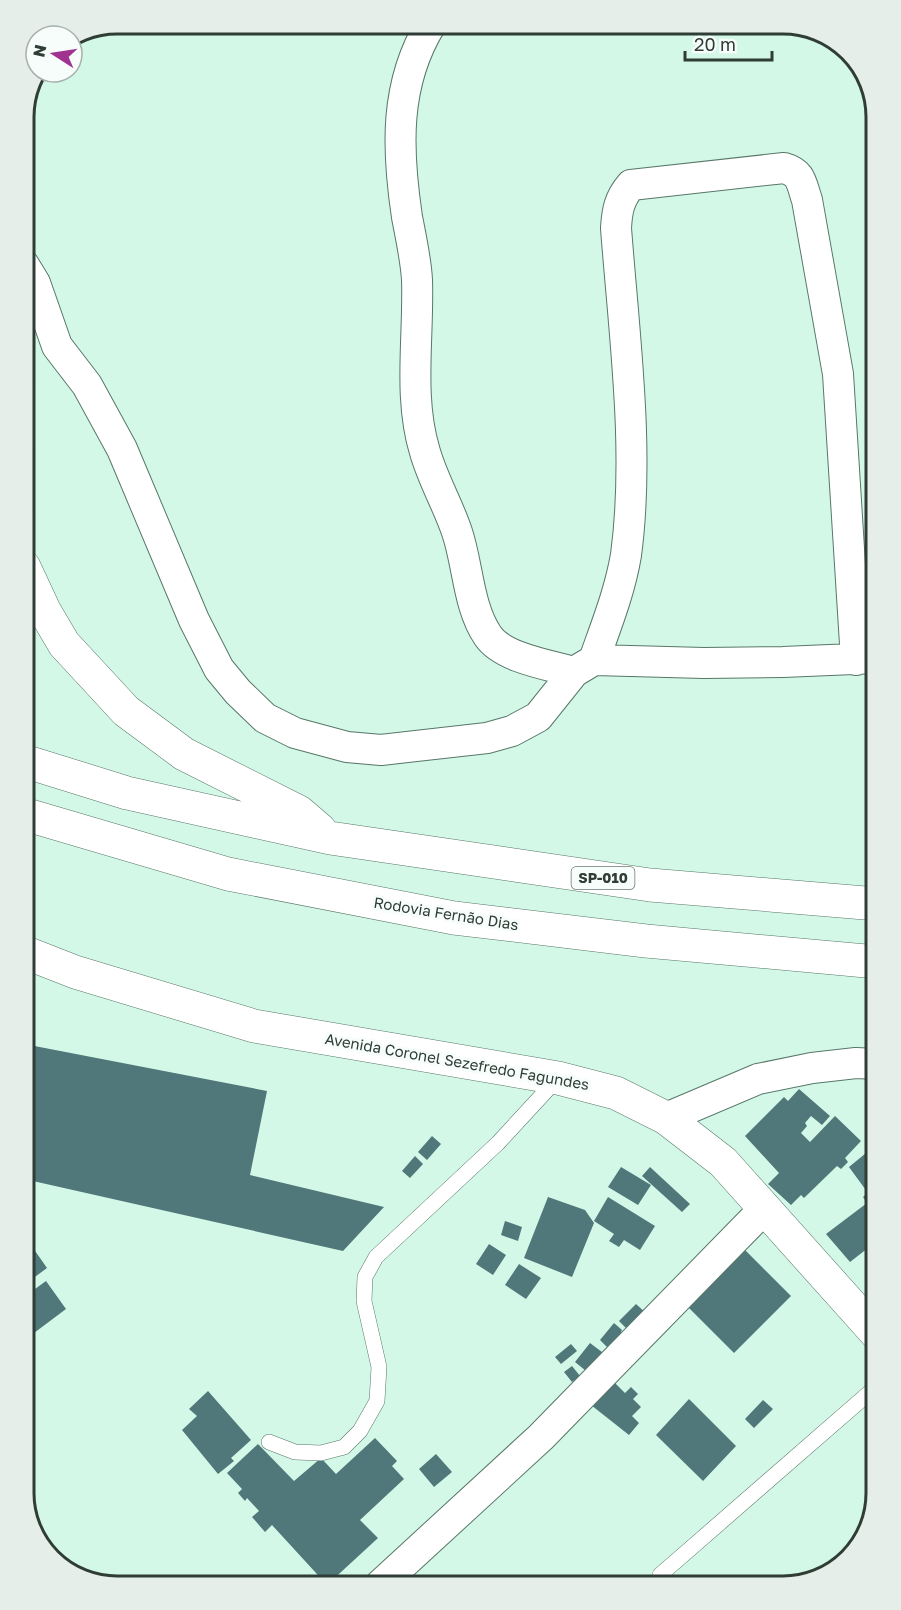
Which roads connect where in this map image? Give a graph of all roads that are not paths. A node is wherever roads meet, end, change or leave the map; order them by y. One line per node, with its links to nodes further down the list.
1 (425, 34): 5 (street)
2 (35, 283): 5 (street)
3 (35, 590): 8 (main road)
4 (866, 659): 5 (street); 5 (street)
5 (584, 666)
6 (35, 764): 8 (main road, SP-010)
7 (34, 817): 11 (main road, Rodovia Fernão Dias)
8 (330, 838): 9 (main road, SP-010)
9 (866, 903)
10 (34, 956): 13 (main road, Avenida Coronel Sezefredo Fagundes)
11 (866, 961)
12 (866, 1063): 14 (street)
13 (558, 1078): 14 (main road, Avenida Coronel Sezefredo Fagundes); 18 (lane)
14 (666, 1118): 15 (main road, Avenida Coronel Sezefredo Fagundes)
15 (765, 1208): 16 (main road, Avenida Coronel Sezefredo Fagundes); 19 (street)
16 (866, 1322)
17 (866, 1396): 20 (lane)
18 (269, 1442)
19 (391, 1575)
20 (660, 1575)

